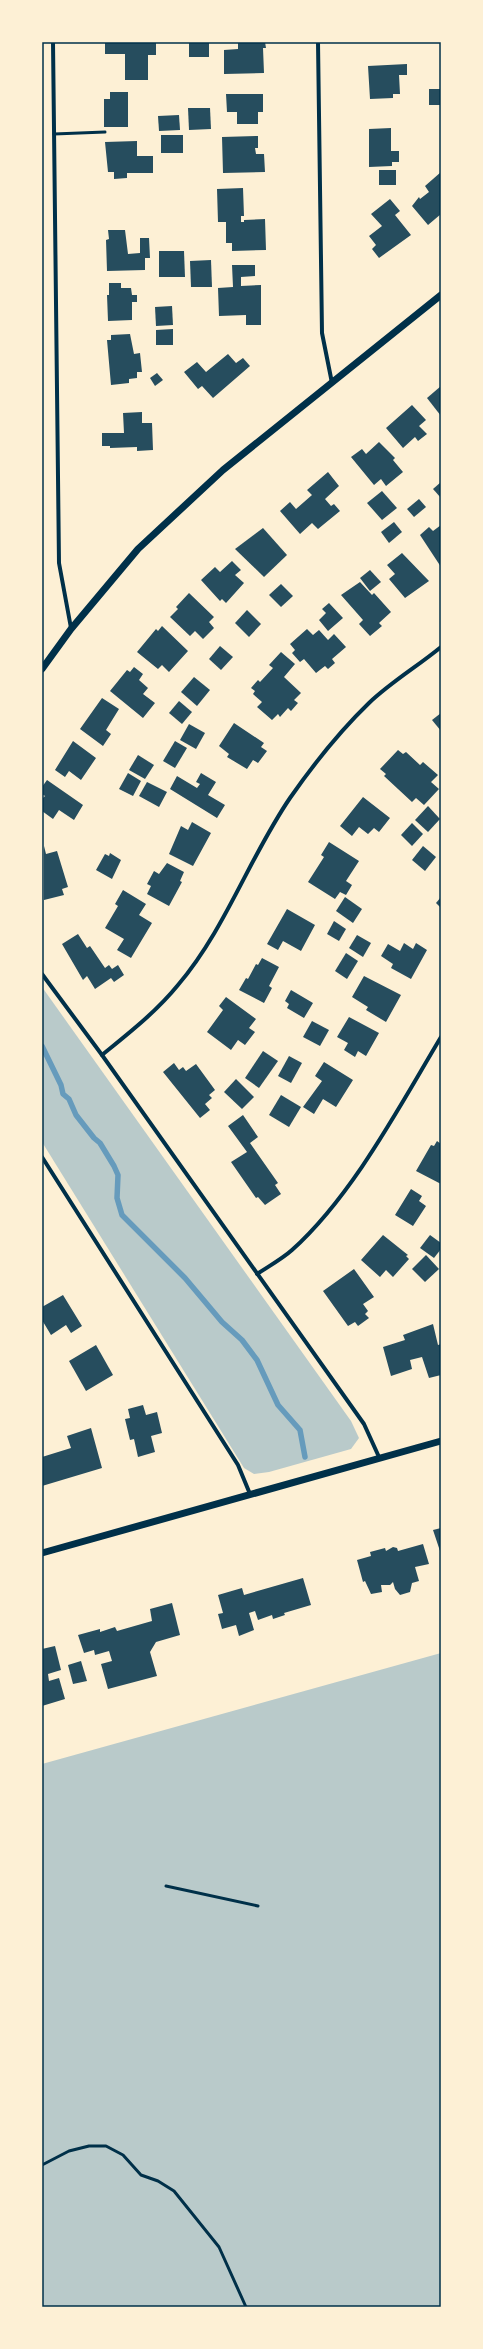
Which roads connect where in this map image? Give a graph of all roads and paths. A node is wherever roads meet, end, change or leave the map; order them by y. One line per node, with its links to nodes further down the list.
1 (53, 42): 4 (street)
2 (318, 42): 6 (street)
3 (105, 132): 4 (lane)
4 (54, 134): 7 (street)
5 (441, 295): 6 (street)
6 (332, 384): 7 (street)
7 (71, 629): 9 (street)
8 (441, 647): 12 (street)
9 (42, 669)
10 (42, 974): 12 (street)
11 (441, 1037): 14 (street)
12 (102, 1055): 14 (street)
13 (42, 1157): 17 (street)
14 (257, 1274): 16 (street)
15 (441, 1441): 16 (street)
16 (379, 1457): 17 (street)
17 (250, 1494): 18 (street)
18 (42, 1553)
19 (166, 1886): 20 (lane)
20 (258, 1906)
21 (42, 2165): 22 (lane)
22 (246, 2307)

